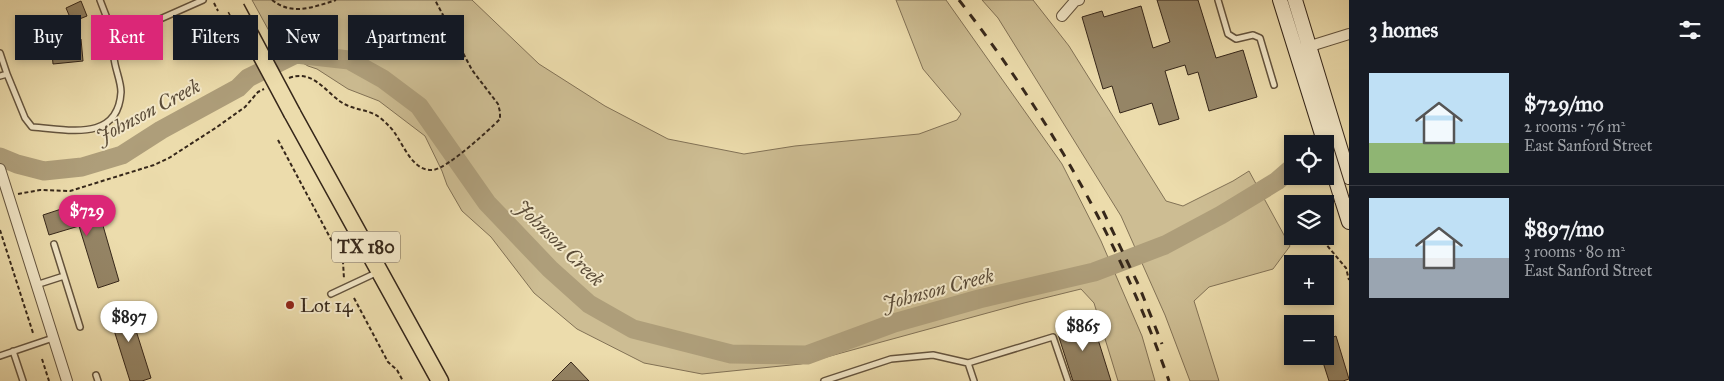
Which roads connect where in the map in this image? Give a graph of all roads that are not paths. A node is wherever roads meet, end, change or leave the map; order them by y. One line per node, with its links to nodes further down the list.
1 (100, 0): 8 (lane)
2 (203, 0): 10 (lane)
3 (1079, 0): 9 (street)
4 (1218, 0): 17 (lane)
5 (1280, 0): 12 (main road)
6 (1295, 0): 12 (main road)
7 (234, 4): 25 (main road, TX 180, bridge)
8 (106, 15)
9 (1062, 16)
10 (163, 18)
11 (1349, 34): 12 (street)
12 (1303, 49): 18 (main road)
13 (0, 53): 15 (lane)
14 (114, 60): 15 (lane)
15 (7, 74): 16 (lane)
16 (0, 76)
17 (1274, 85)
18 (1322, 112): 19 (main road); 22 (main road)
19 (1324, 135)
20 (1, 171): 27 (street)
21 (1334, 174): 23 (main road, bridge)
22 (1349, 177)
23 (1349, 222)
24 (54, 244): 26 (lane)
25 (379, 271): 28 (lane); 38 (main road, TX 180)
26 (64, 276): 27 (lane); 29 (lane)
27 (36, 285): 30 (street)
28 (331, 294)
29 (80, 327)
30 (53, 338): 31 (lane); 36 (street)
31 (13, 351): 32 (lane); 35 (lane)
32 (0, 356)
33 (968, 364): 39 (lane); 40 (lane); 41 (lane)
34 (96, 375): 37 (lane)
35 (22, 381)
36 (67, 381)
37 (98, 381)
38 (440, 381)
39 (824, 381)
40 (974, 381)
41 (1068, 381)

